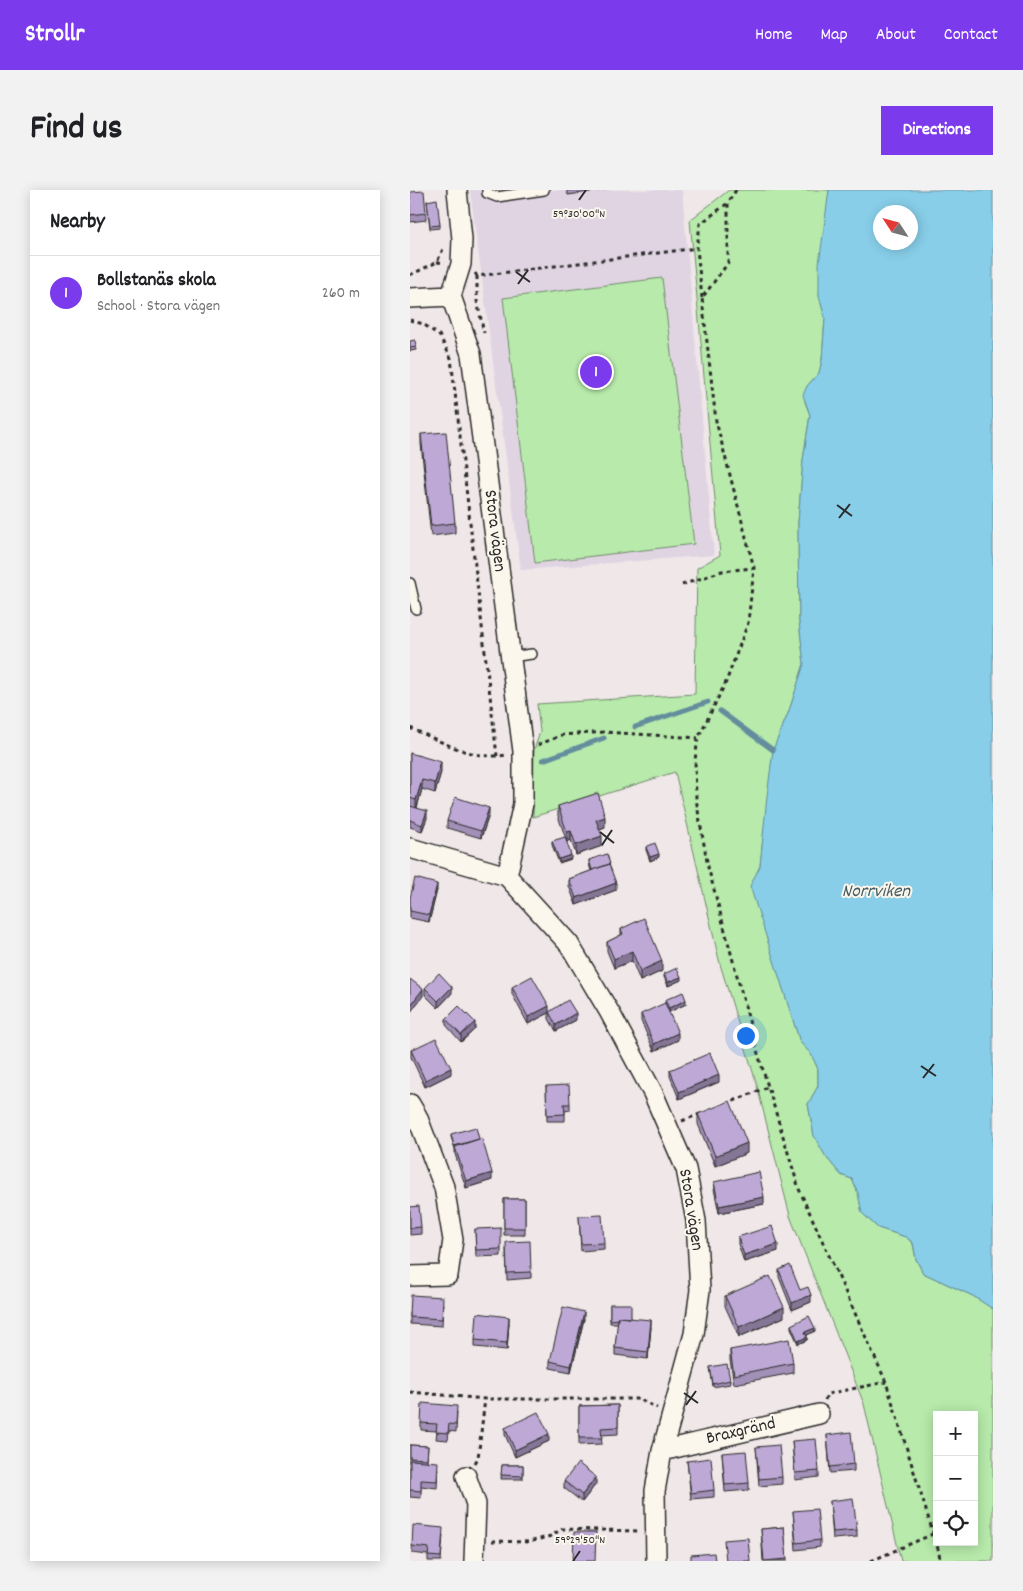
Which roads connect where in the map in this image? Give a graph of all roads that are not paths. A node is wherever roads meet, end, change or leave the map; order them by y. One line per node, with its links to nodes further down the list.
1 (457, 190): 4 (street)
2 (487, 190): 3 (lane)
3 (544, 190)
4 (450, 296): 5 (street); 9 (street, Stora vägen)
5 (410, 298)
6 (410, 583): 7 (lane)
7 (416, 609)
8 (532, 654): 9 (lane)
9 (510, 657): 11 (street, Stora vägen)
10 (410, 848): 11 (street)
11 (507, 876): 15 (street, Stora vägen)
12 (410, 1104): 13 (street)
13 (410, 1276)
14 (819, 1414): 15 (street, Braxgränd)
15 (662, 1451): 18 (street, Stora vägen)
16 (466, 1476): 17 (street)
17 (474, 1561)
18 (656, 1561)

